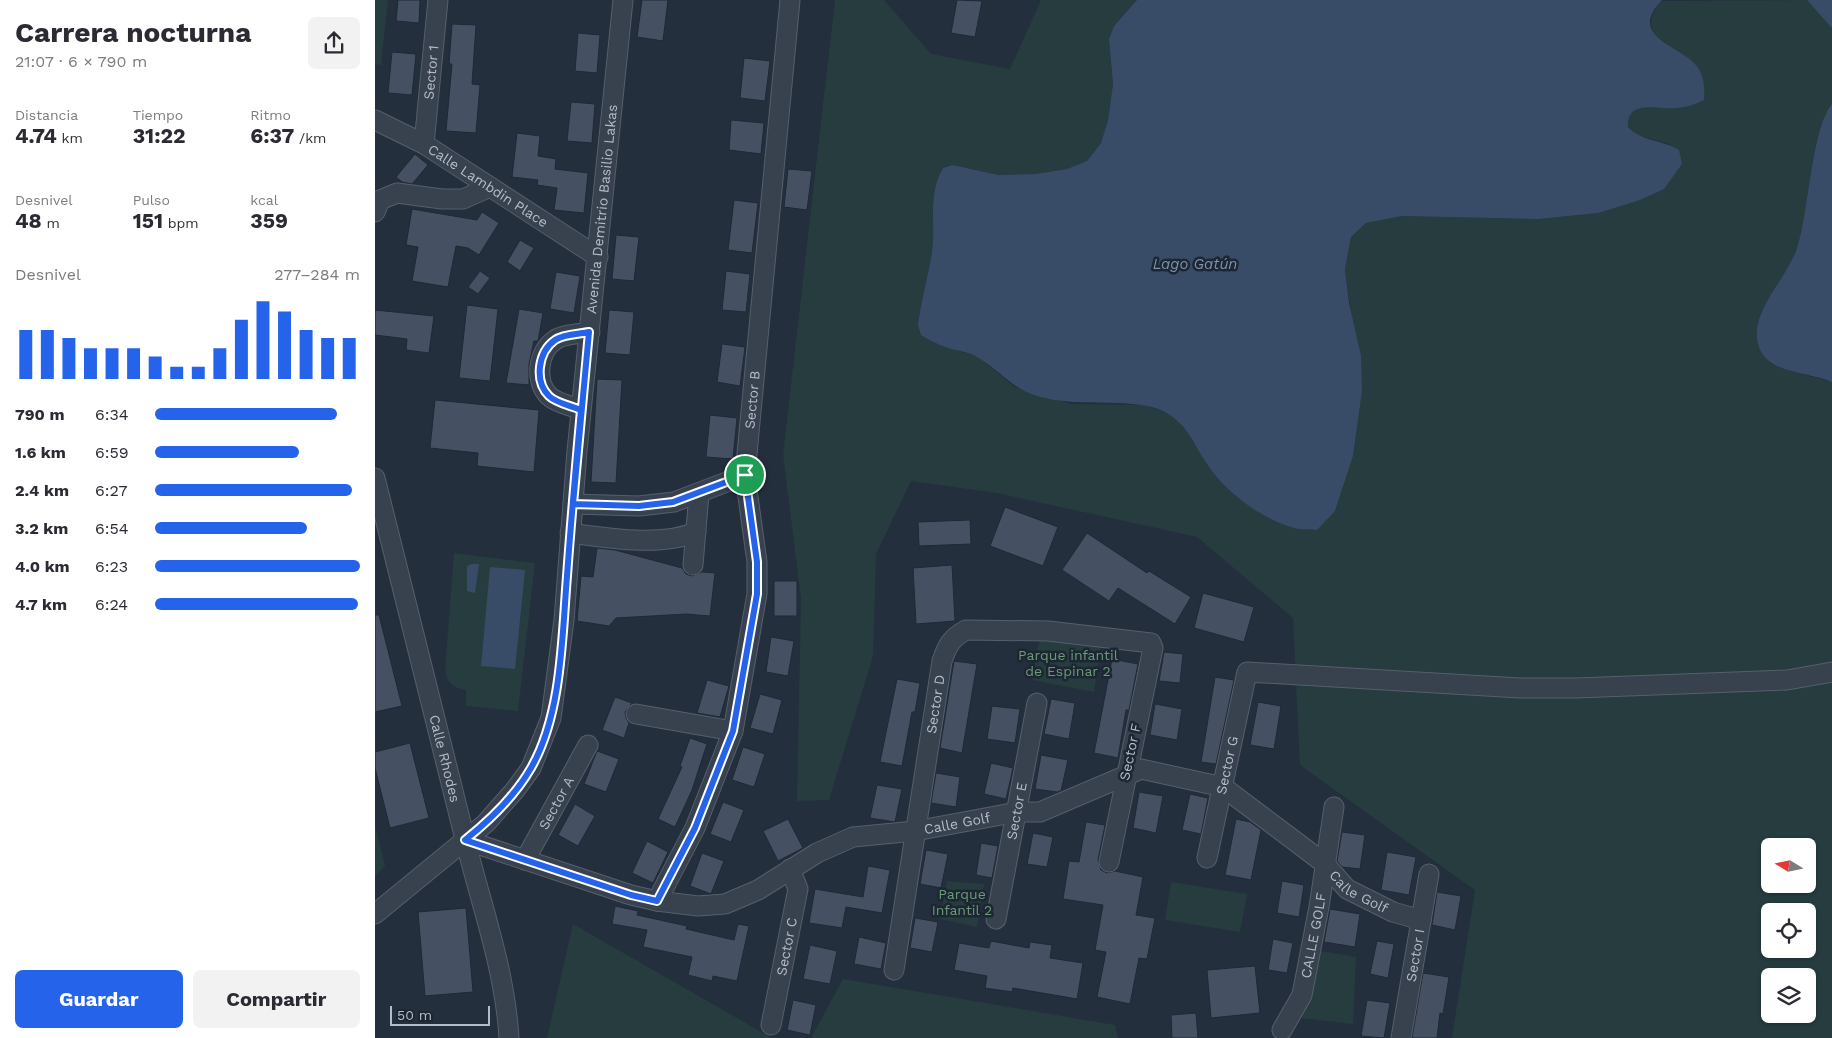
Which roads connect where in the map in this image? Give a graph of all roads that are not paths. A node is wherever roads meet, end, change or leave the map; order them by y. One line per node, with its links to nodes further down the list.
1 (438, 0): 5 (street, Sector 1)
2 (623, 0): 8 (street, Avenida Demitrio Basilio Lakas)
3 (790, 0): 11 (street, Sector B)
4 (375, 120): 5 (street, Calle Lambdin Place)
5 (424, 144): 6 (street, Calle Lambdin Place)
6 (490, 187): 7 (street); 8 (street, Calle Lambdin Place)
7 (375, 212)
8 (598, 257): 9 (street, Avenida Demitrio Basilio Lakas)
9 (589, 332): 10 (street, Avenida Demitrio Basilio Lakas); 10 (street)
10 (581, 410): 14 (street, Avenida Demitrio Basilio Lakas)
11 (745, 475): 13 (street); 22 (street, Sector B)
12 (375, 478): 29 (street, Calle Rhodes)
13 (699, 494): 14 (street); 15 (street)
14 (573, 504): 16 (street, Avenida Demitrio Basilio Lakas)
15 (696, 532): 16 (street); 17 (street)
16 (570, 533): 29 (street, Avenida Demitrio Basilio Lakas)
17 (693, 565)
18 (1151, 643): 24 (street, Sector F); 28 (street, Sector D)
19 (1832, 672): 25 (street, Sector G)
20 (1037, 703): 27 (street, Sector E)
21 (636, 714): 22 (street)
22 (733, 731): 36 (street, Sector B)
23 (588, 745): 31 (street, Sector A)
24 (1126, 774): 25 (street, Calle Golf); 27 (street, Calle Golf); 32 (street, Sector F)
25 (1223, 787): 30 (street, Sector G); 33 (street, Calle Golf)
26 (1334, 807): 33 (street, CALLE GOLF)
27 (1017, 812): 28 (street, Calle Golf); 38 (street, Sector E)
28 (915, 831): 34 (street, Calle Golf); 40 (street, Sector D)
29 (465, 840): 31 (street, Calle Golf); 37 (street, Avenida Demitrio Basilio Lakas); 43 (street, Calle Rhodes)
30 (1207, 858)
31 (525, 860): 36 (street, Calle Golf)
32 (1109, 862)
33 (1324, 863): 39 (street, Calle Golf); 42 (street, CALLE GOLF)
34 (789, 869): 36 (street, Calle Golf); 41 (street, Sector C)
35 (1429, 874): 39 (street, Sector I)
36 (657, 901)
37 (375, 914)
38 (997, 919)
39 (1421, 920): 44 (street, Sector I)
40 (894, 970)
41 (771, 1025)
42 (1282, 1030)
43 (509, 1038)
44 (1401, 1038)

